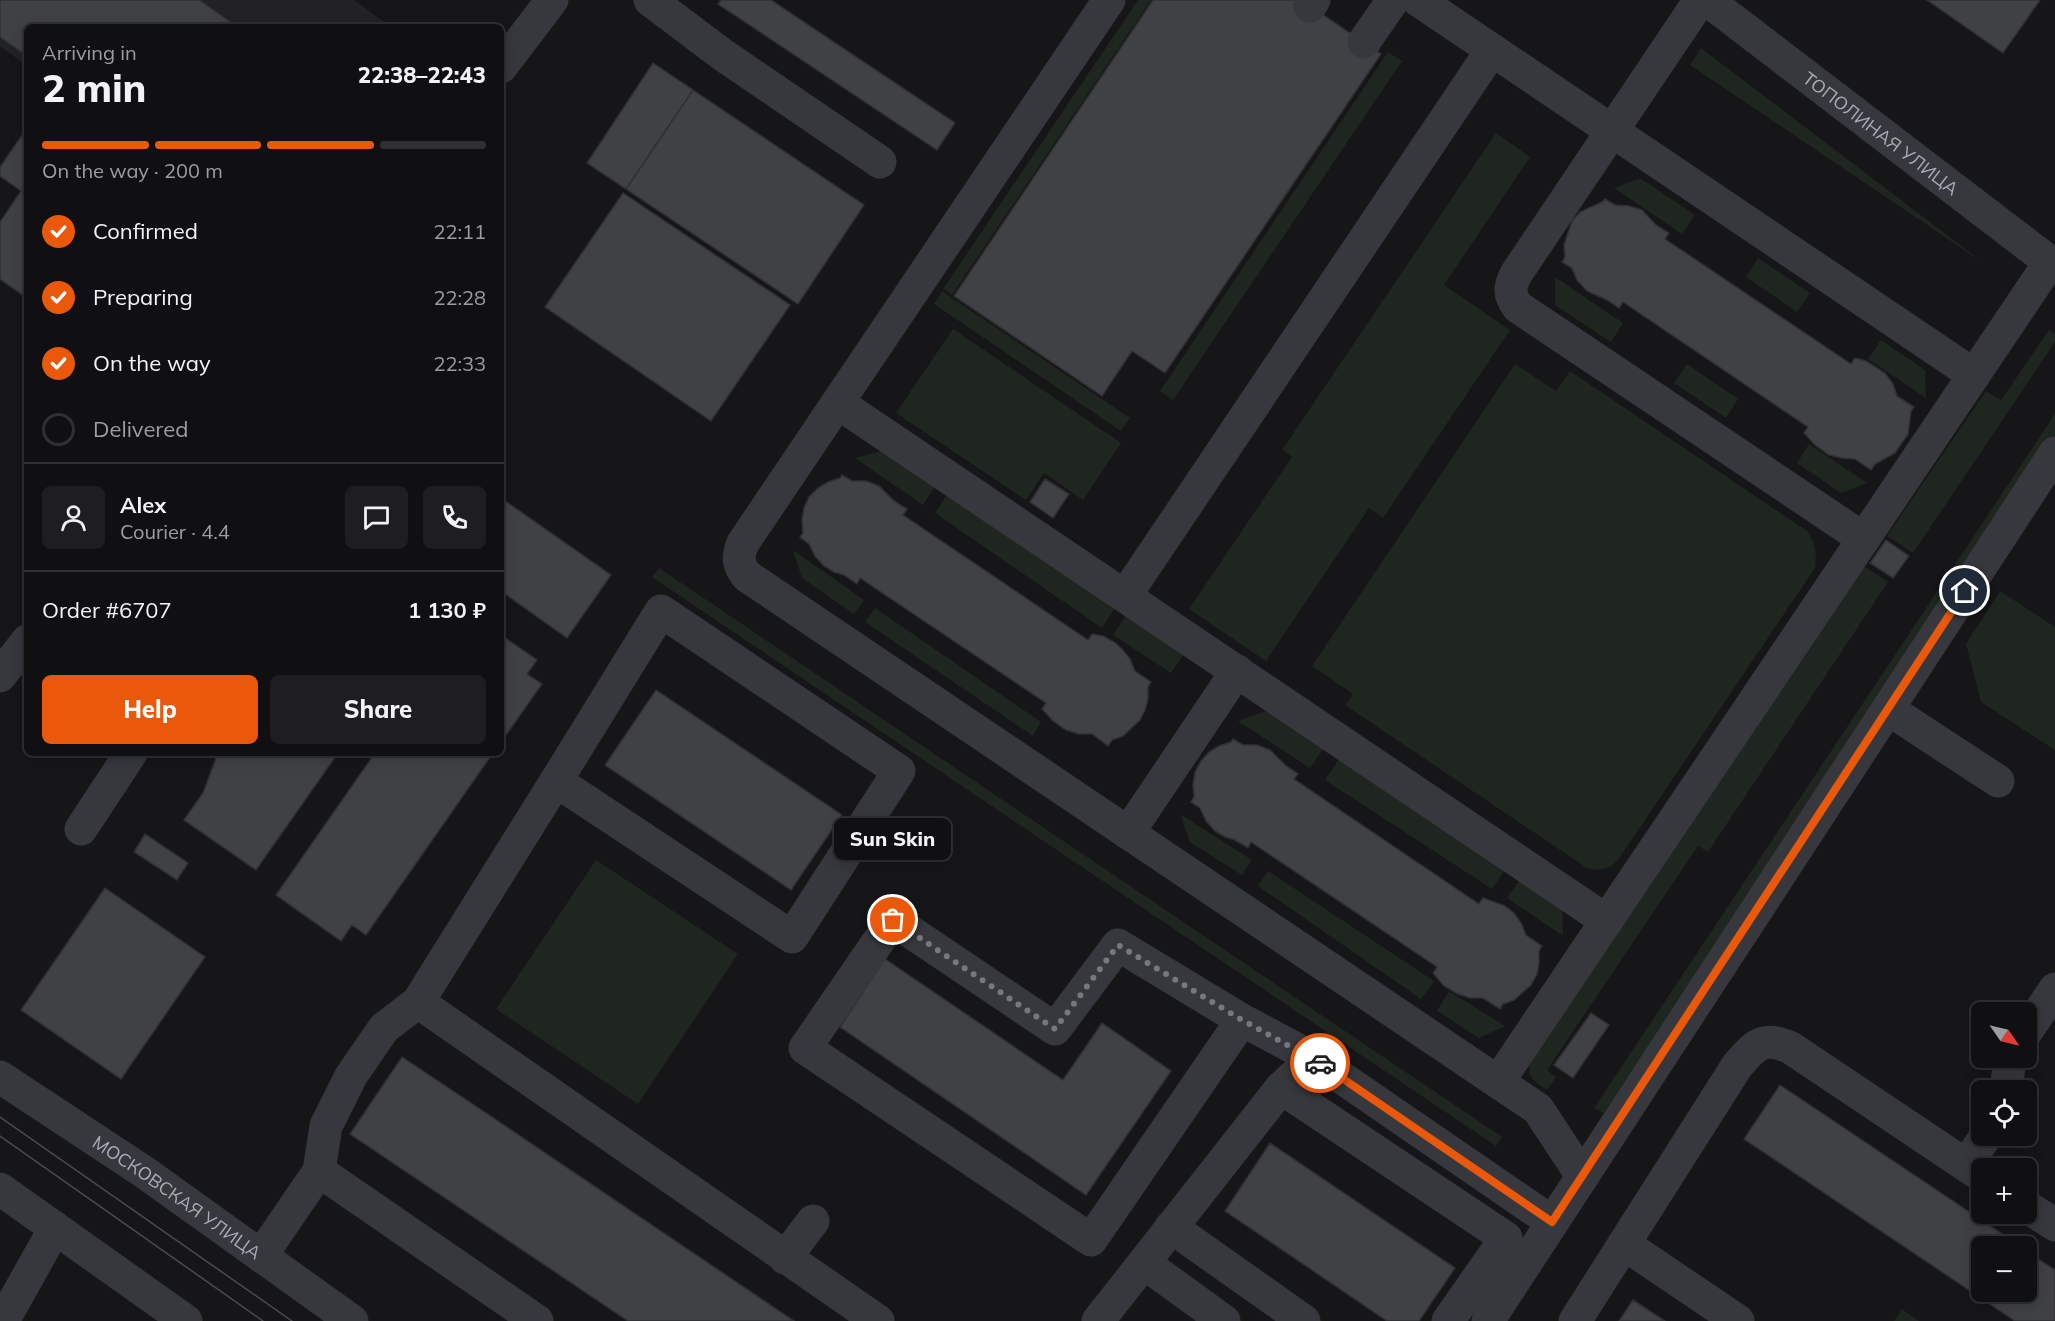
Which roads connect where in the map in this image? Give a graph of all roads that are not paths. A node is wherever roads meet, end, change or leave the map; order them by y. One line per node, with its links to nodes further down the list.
1 (552, 0): 10 (street)
2 (650, 0): 12 (street)
3 (1109, 0): 15 (street)
4 (1393, 0): 8 (street)
5 (1418, 0): 9 (street)
6 (1700, 0): 11 (street)
7 (1707, 0): 13 (street, ТОПОЛИНАЯ УЛИЦА)
8 (1364, 42)
9 (1492, 50): 11 (street); 18 (street)
10 (504, 63)
11 (1612, 131): 14 (street); 17 (street)
12 (880, 162)
13 (2052, 264): 14 (street)
14 (1974, 375): 17 (street)
15 (838, 403): 18 (street); 27 (street)
16 (2055, 453): 22 (street)
17 (1864, 539): 28 (street)
18 (1125, 596): 20 (street)
19 (24, 644): 21 (street)
20 (1237, 671): 27 (street); 28 (street)
21 (0, 676)
22 (1888, 709): 25 (street); 39 (street)
23 (129, 756): 26 (street)
24 (556, 781): 24 (street); 30 (street)
25 (1998, 781)
26 (81, 830)
27 (1128, 832): 35 (street)
28 (1607, 921): 35 (street)
29 (2055, 989): 31 (street)
30 (418, 1002): 38 (street); 49 (street)
31 (2037, 1016)
32 (1242, 1020): 32 (street); 33 (street)
33 (1313, 1058): 36 (street); 43 (street)
34 (0, 1077): 48 (street, МОСКОВСКАЯ УЛИЦА)
35 (1498, 1082): 39 (street)
36 (1281, 1088): 45 (street); 59 (street)
37 (1971, 1168): 47 (street)
38 (319, 1171): 48 (street); 54 (street)
39 (1582, 1176): 43 (street)
40 (0, 1189): 46 (street)
41 (2037, 1213): 44 (street)
42 (813, 1221): 49 (street)
43 (1552, 1222): 60 (street)
44 (2055, 1225)
45 (1172, 1227): 50 (street); 58 (street)
46 (55, 1228): 51 (street); 52 (street)
47 (1624, 1244): 61 (street); 62 (street)
48 (261, 1257): 53 (street, МОСКОВСКАЯ УЛИЦА)
49 (785, 1258): 55 (street)
50 (1144, 1263): 56 (street); 57 (street)
51 (3, 1321)
52 (186, 1321)
53 (352, 1321)
54 (537, 1321)
55 (878, 1321)
56 (1098, 1321)
57 (1224, 1321)
58 (1304, 1321)
59 (1448, 1321)
60 (1488, 1321)
61 (1575, 1321)
62 (1738, 1321)

